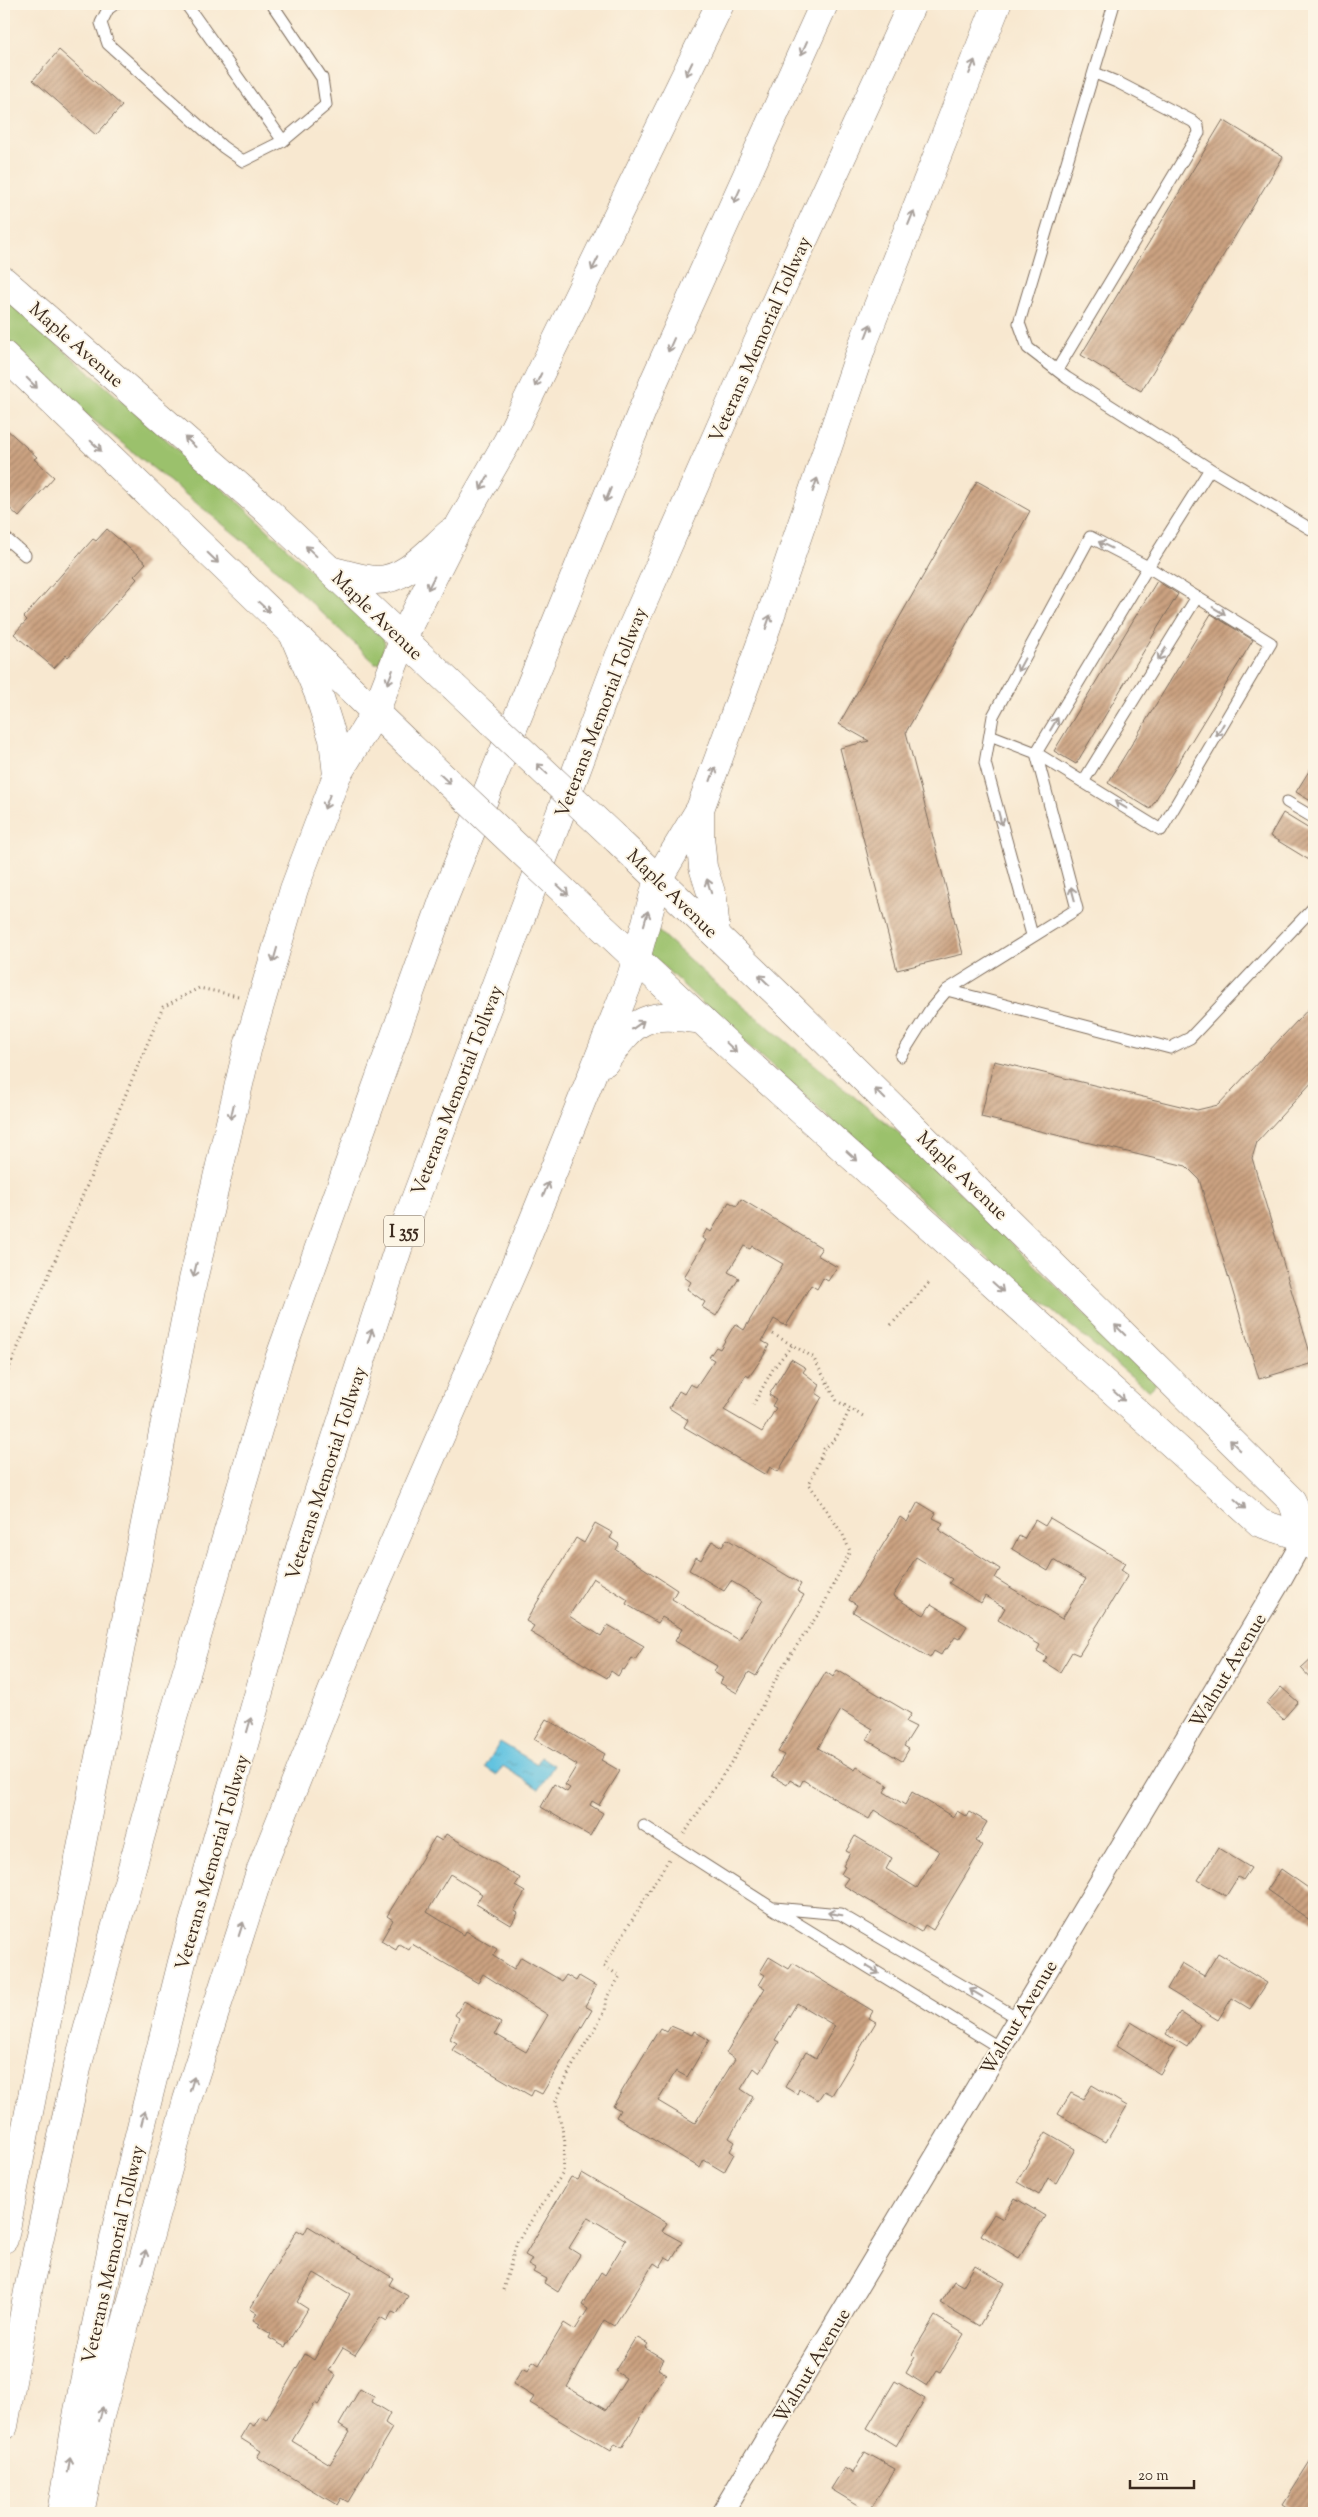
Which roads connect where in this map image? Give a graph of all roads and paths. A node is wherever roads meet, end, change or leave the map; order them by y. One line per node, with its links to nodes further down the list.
1 (115, 4): 10 (lane)
2 (186, 4): 10 (lane)
3 (272, 4): 10 (lane)
4 (720, 4): 15 (main road, one-way to 15)
5 (824, 4): 58 (main road, one-way to 58)
6 (912, 4): 59 (main road, Veterans Memorial Tollway / I 355, one-way to 6)
7 (997, 4): 30 (main road, one-way to 7)
8 (1114, 4): 9 (lane)
9 (1095, 73): 13 (lane); 13 (lane)
10 (283, 140)
11 (4, 281): 20 (main road, Maple Avenue, one-way to 11)
12 (4, 355): 22 (main road, one-way to 22)
13 (1056, 370): 14 (lane)
14 (1210, 469): 16 (lane); 19 (lane)
15 (460, 524): 20 (main road); 23 (main road, one-way to 23)
16 (1314, 531)
17 (4, 536): 18 (lane)
18 (25, 555)
19 (1148, 567): 21 (lane); 25 (lane, one-way to 25); 26 (lane, one-way to 19)
20 (333, 572): 23 (main road, Maple Avenue)
21 (1197, 597): 28 (lane, one-way to 28); 28 (lane, one-way to 28)
22 (294, 636): 24 (main road); 27 (main road)
23 (404, 640): 24 (main road, one-way to 24); 32 (main road, Maple Avenue, one-way to 23, bridge)
24 (375, 713): 27 (main road); 36 (main road, one-way to 36, bridge)
25 (990, 735): 26 (lane); 35 (lane, one-way to 35)
26 (1036, 753): 28 (lane); 35 (lane, one-way to 26)
27 (337, 775): 38 (main road, one-way to 38)
28 (1083, 782)
29 (1287, 802): 31 (lane)
30 (700, 809): 32 (main road); 34 (main road, one-way to 30)
31 (1314, 818)
32 (658, 879): 34 (main road, Maple Avenue); 36 (main road, one-way to 32)
33 (1314, 907): 37 (lane)
34 (716, 934): 50 (main road, Maple Avenue, one-way to 34)
35 (1032, 935): 37 (lane)
36 (635, 958): 39 (main road); 41 (main road)
37 (948, 990): 40 (lane)
38 (261, 1001): 46 (path); 56 (main road, one-way to 56)
39 (702, 1020): 41 (main road, one-way to 39); 50 (main road, one-way to 50)
40 (901, 1056)
41 (586, 1090): 60 (main road, one-way to 41)
42 (929, 1282): 43 (path)
43 (891, 1325)
44 (773, 1334): 45 (path)
45 (792, 1345): 47 (path); 48 (path)
46 (4, 1380)
47 (753, 1405)
48 (850, 1409): 49 (path); 52 (path)
49 (863, 1416)
50 (1311, 1535): 54 (street, Walnut Avenue)
51 (644, 1826): 52 (lane)
52 (676, 1847): 53 (lane); 57 (path)
53 (772, 1908): 54 (lane, one-way to 53); 55 (lane, one-way to 55)
54 (1018, 2018): 55 (street, Walnut Avenue)
55 (1000, 2048): 61 (street, Walnut Avenue)
56 (4, 2240)
57 (503, 2290)
58 (4, 2426)
59 (61, 2513)
60 (80, 2513)
61 (722, 2513)

